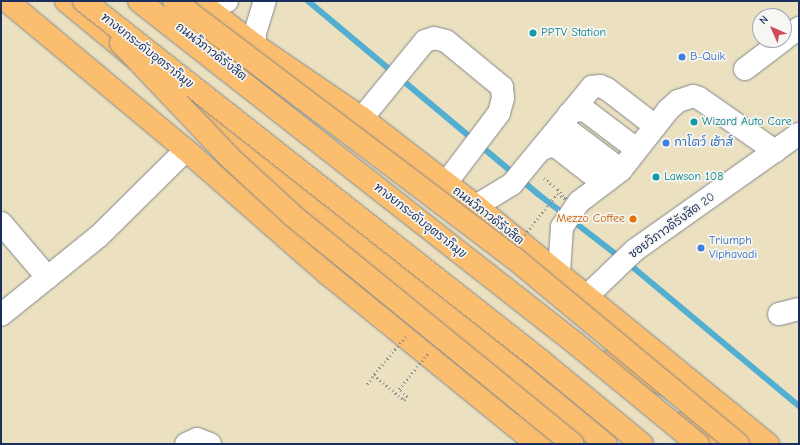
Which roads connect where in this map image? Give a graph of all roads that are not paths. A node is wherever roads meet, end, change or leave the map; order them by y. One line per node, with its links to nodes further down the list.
1 (7, 1): 18 (main road)
2 (66, 1): 30 (main road)
3 (81, 1): 37 (main road, bridge)
4 (84, 1): 39 (main road, ทางยกระดับอุตราภิมุข, bridge)
5 (139, 1): 40 (main road, ทางยกระดับอุตราภิมุข, bridge)
6 (144, 1): 31 (main road, ถนนวิภาวดีรังสิต)
7 (174, 1): 42 (main road, bridge)
8 (198, 1): 10 (main road, ถนนวิภาวดีรังสิต)
9 (265, 1): 10 (street)
10 (255, 45): 14 (main road, ถนนวิภาวดีรังสิต)
11 (772, 48): 12 (street)
12 (745, 69)
13 (570, 114): 15 (street); 17 (street); 19 (street)
14 (362, 118): 23 (main road, ถนนวิภาวดีรังสิต); 23 (street)
15 (655, 126): 19 (street); 20 (street)
16 (799, 134): 20 (street, ซอยวิภาวดีรังสิต 20)
17 (547, 142): 21 (street); 22 (street); 24 (street)
18 (186, 150): 27 (street); 35 (main road)
19 (636, 150): 21 (street)
20 (775, 151): 28 (street, ซอยวิภาวดีรังสิต 20)
21 (621, 170): 22 (street)
22 (602, 182): 26 (street)
23 (446, 183): 24 (main road, ถนนวิภาวดีรังสิต)
24 (476, 206): 26 (main road, ถนนวิภาวดีรังสิต)
25 (1, 223): 27 (street)
26 (559, 272): 28 (main road, ถนนวิภาวดีรังสิต)
27 (48, 278): 29 (street)
28 (588, 295): 32 (main road, ถนนวิภาวดีรังสิต)
29 (1, 315)
30 (495, 351): 36 (main road); 38 (main road)
31 (611, 361): 32 (main road); 41 (main road, ถนนวิภาวดีรังสิต)
32 (732, 414): 43 (main road, ถนนวิภาวดีรังสิต)
33 (186, 444): 34 (street)
34 (210, 444)
35 (537, 444)
36 (548, 444)
37 (573, 444)
38 (606, 444)
39 (642, 444)
40 (698, 444)
41 (712, 444)
42 (738, 444)
43 (768, 444)

